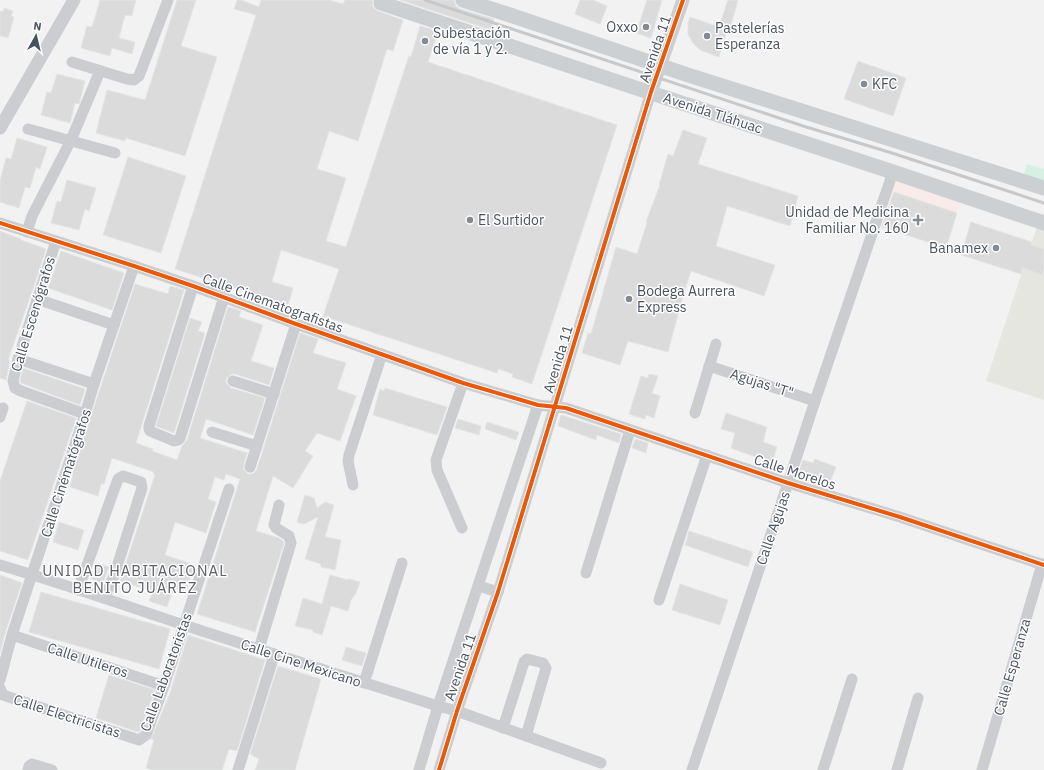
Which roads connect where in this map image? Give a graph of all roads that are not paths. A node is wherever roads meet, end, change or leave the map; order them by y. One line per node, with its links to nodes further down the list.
1 (74, 0): 10 (street)
2 (168, 0): 8 (street)
3 (463, 0): 7 (main road, Avenida Tláhuac)
4 (683, 0): 7 (street, Avenida 11)
5 (381, 2): 9 (main road, Avenida Tláhuac)
6 (72, 62): 8 (street)
7 (661, 66): 9 (street, Avenida 11); 15 (main road, Avenida Tláhuac)
8 (100, 71): 12 (street)
9 (651, 92): 14 (main road, Avenida Tláhuac); 36 (street, Avenida 11)
10 (0, 128)
11 (28, 129): 12 (street)
12 (71, 140): 13 (street); 18 (street)
13 (115, 153)
14 (893, 172): 17 (main road, Avenida Tláhuac); 34 (street, Calle Agujas)
15 (1044, 188)
16 (0, 223): 18 (street, Calle Cinematografistas)
17 (1044, 223)
18 (27, 232): 19 (street, Calle Cinematografistas)
19 (56, 241): 20 (street, Calle Cinematografistas); 23 (street, Calle Escenógrafos)
20 (134, 266): 21 (street, Calle Cinematografistas); 25 (street, Calle Cinématógrafos)
21 (193, 286): 22 (street, Calle Cinematografistas); 22 (street)
22 (224, 297): 24 (street, Calle Cinematografistas)
23 (37, 299): 25 (street); 28 (street, Calle Escenógrafos)
24 (296, 324): 27 (street, Calle Cinematografistas); 33 (street)
25 (114, 325): 32 (street, Calle Cinématógrafos)
26 (716, 344): 29 (street)
27 (382, 354): 31 (street, Calle Cinematografistas); 45 (street)
28 (18, 359): 32 (street); 38 (street, Calle Escenógrafos)
29 (709, 366): 34 (street, Agujas "T"); 37 (street)
30 (233, 381): 33 (street)
31 (463, 383): 35 (street, Calle Cinematografistas); 48 (street)
32 (94, 384): 38 (street, Calle Cinématógrafos)
33 (274, 394): 41 (street)
34 (815, 401): 44 (street, Calle Agujas)
35 (538, 405): 36 (street, Calle Morelos); 54 (street, Avenida 11)
36 (554, 408): 39 (street, Calle Morelos); 56 (street, Avenida 11)
37 (695, 413)
38 (85, 414): 53 (street, Calle Cinématógrafos)
39 (630, 430): 42 (street, Calle Morelos); 52 (street)
40 (212, 432): 41 (street)
41 (257, 446): 43 (street)
42 (707, 455): 44 (street, Calle Morelos); 58 (street)
43 (250, 467)
44 (788, 483): 51 (street, Calle Morelos); 80 (street, Calle Agujas)
45 (353, 485)
46 (229, 489): 59 (street, Calle Laboratoristas)
47 (279, 505): 61 (street)
48 (462, 528)
49 (402, 563): 65 (street)
50 (0, 565): 53 (street, Calle Cine Mexicano)
51 (1043, 565): 83 (street, Calle Esperanza)
52 (586, 573)
53 (33, 574): 55 (street, Calle Cine Mexicano); 60 (street, Calle Cinématógrafos)
54 (479, 586): 56 (street); 69 (street, Avenida 11)
55 (78, 590): 57 (street, Calle Cine Mexicano); 57 (street)
56 (498, 592): 70 (street, Avenida 11)
57 (104, 598): 59 (street, Calle Cine Mexicano)
58 (659, 600)
59 (184, 625): 61 (street, Calle Cine Mexicano); 66 (street, Calle Laboratoristas)
60 (12, 635): 64 (street, Calle Cinématógrafos); 66 (street, Calle Utileros)
61 (259, 650): 62 (street, Calle Cine Mexicano)
62 (273, 654): 65 (street, Calle Cine Mexicano); 77 (street)
63 (852, 679): 81 (street)
64 (0, 680)
65 (364, 683): 69 (street, Calle Cine Mexicano)
66 (164, 686): 73 (street, Calle Laboratoristas)
67 (0, 688): 73 (street, Calle Electricistas)
68 (918, 698): 82 (street)
69 (438, 706): 70 (street, Calle Cine Mexicano); 78 (street, Avenida 11)
70 (457, 711): 71 (street, Calle Cine Mexicano); 79 (street, Avenida 11)
71 (503, 728): 72 (street, Calle Cine Mexicano); 72 (street)
72 (526, 736): 74 (street, Calle Cine Mexicano)
73 (139, 740)
74 (601, 763)
75 (28, 770): 76 (street)
76 (52, 770)
77 (238, 770)
78 (419, 770)
79 (439, 770)
80 (692, 770)
81 (823, 770)
82 (897, 770)
83 (982, 770)

